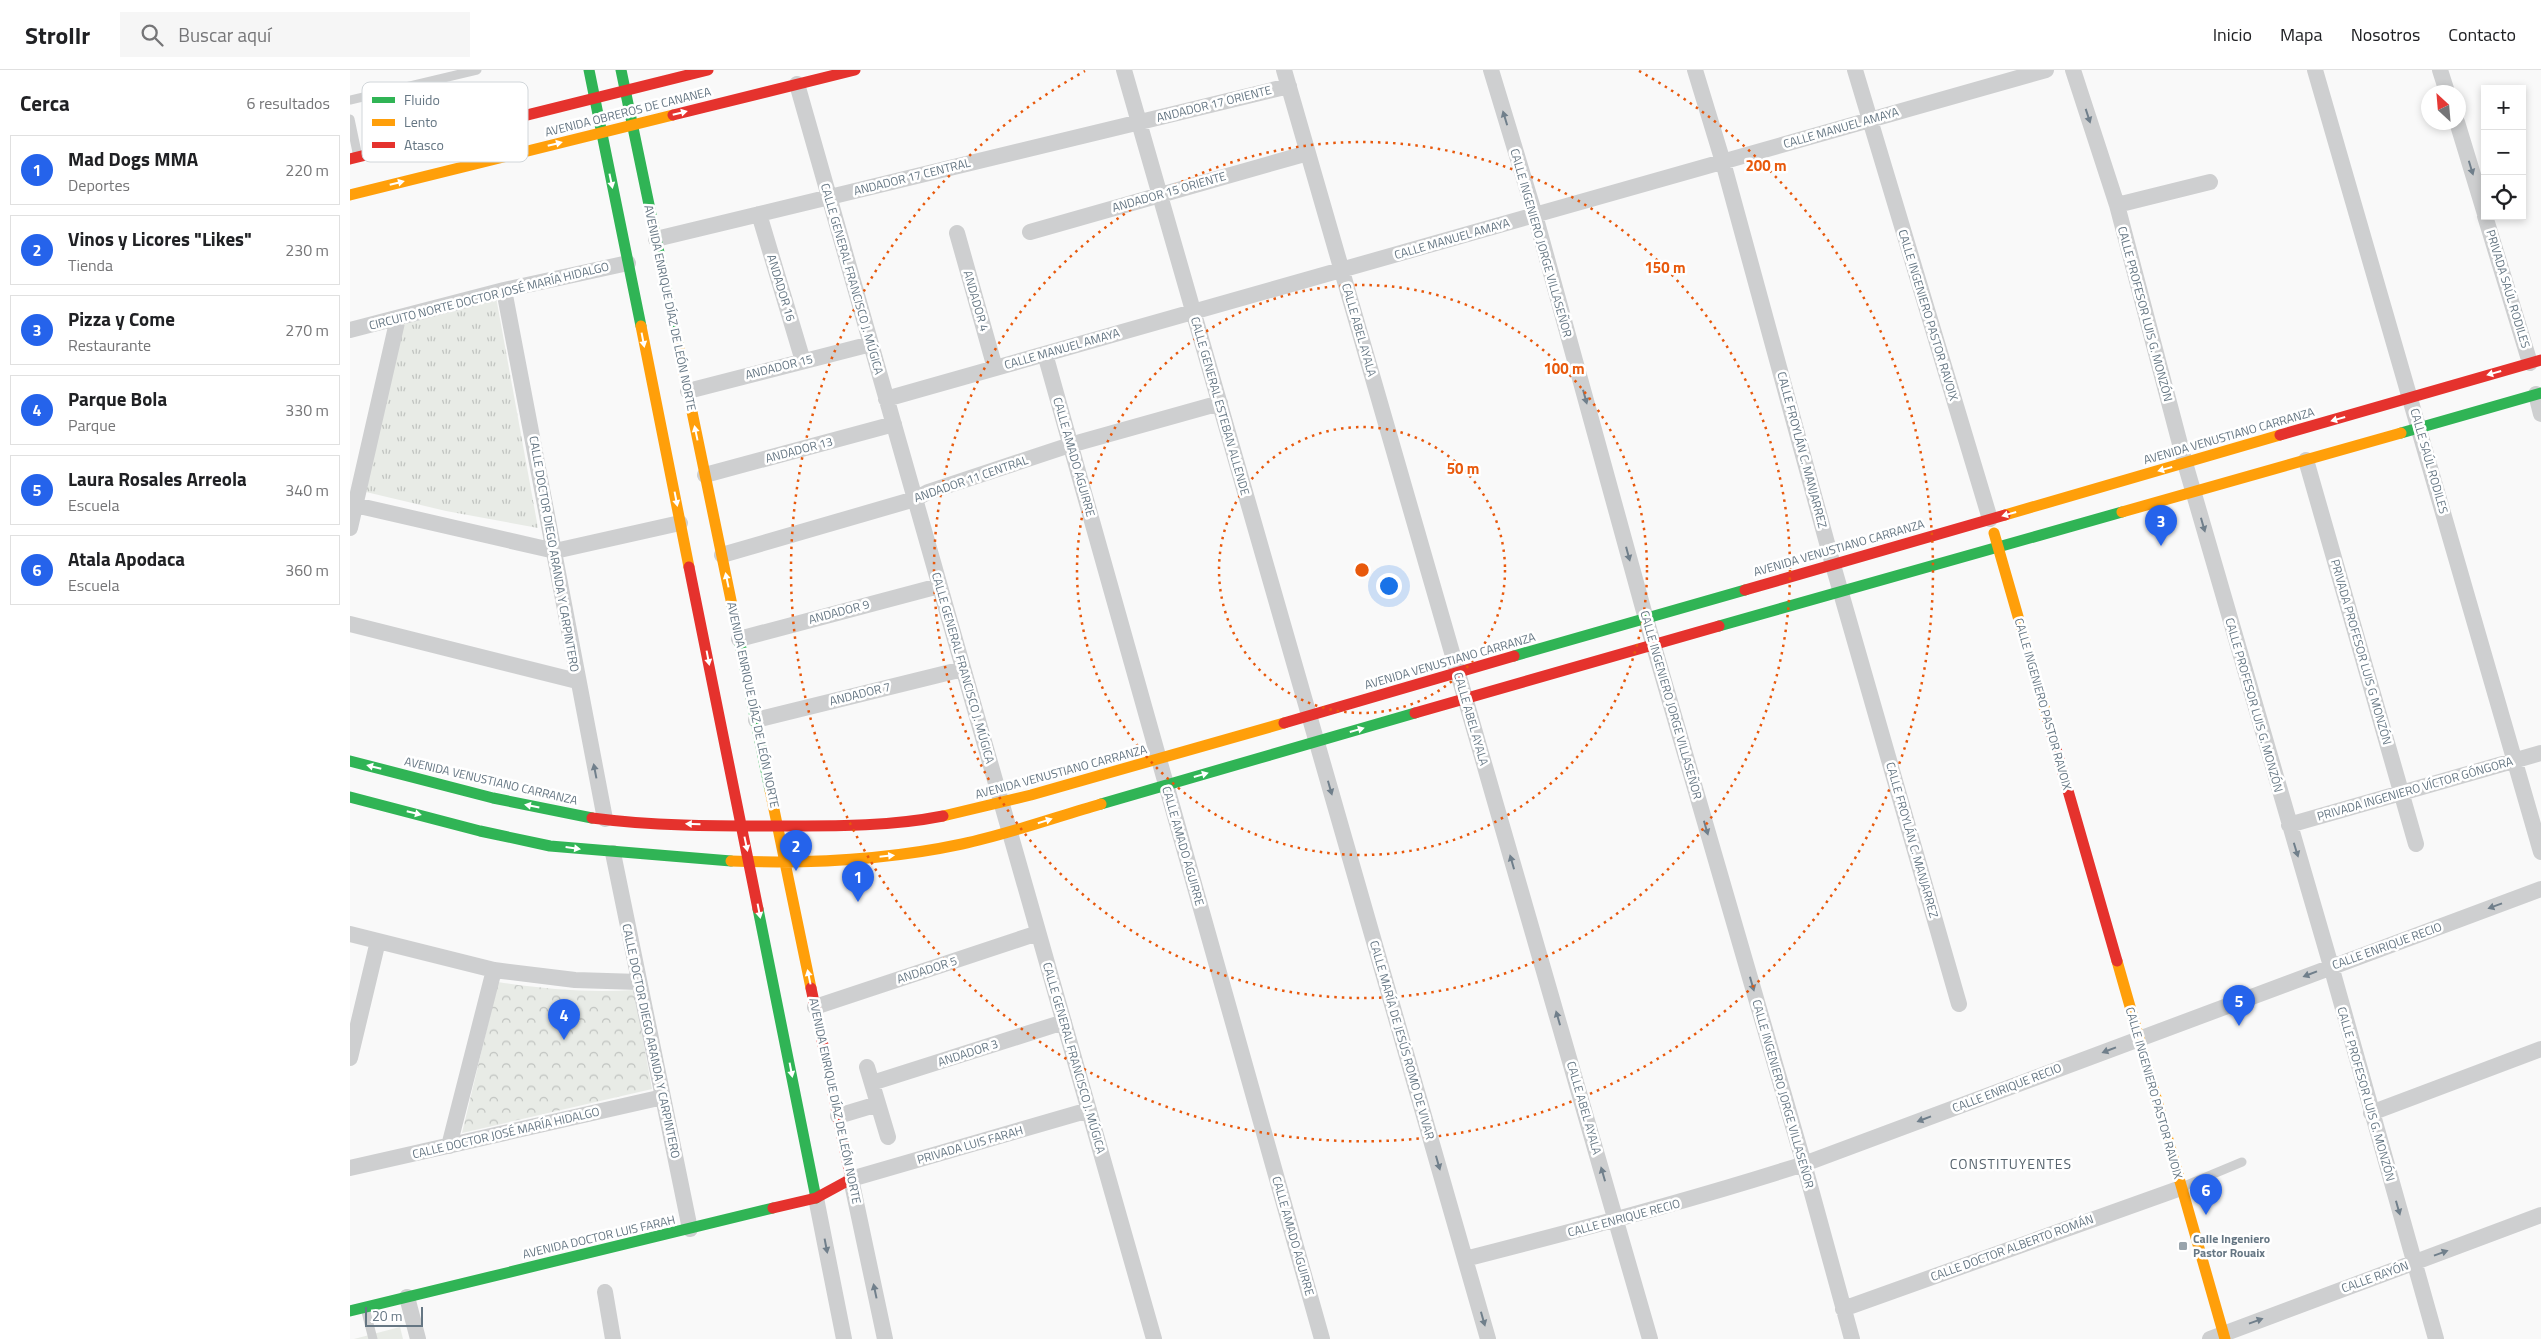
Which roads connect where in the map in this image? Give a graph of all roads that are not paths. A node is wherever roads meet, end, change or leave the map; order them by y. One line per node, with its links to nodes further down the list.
1 (477, 70): 15 (lane)
2 (589, 70): 19 (street)
3 (621, 70): 18 (street, AVENIDA ENRIQUE DÍAZ DE LEÓN NORTE)
4 (708, 70): 18 (street, AVENIDA OBREROS DE CANANEA)
5 (855, 70): 16 (street, AVENIDA OBREROS DE CANANEA)
6 (1124, 70): 23 (street, CALLE GENERAL ESTEBAN ALLENDE)
7 (1491, 70): 39 (street, CALLE INGENIERO JORGE VILLASEÑOR, one-way to 7)
8 (1695, 70): 31 (street, CALLE FROYLÁN C. MANJARREZ)
9 (1855, 70): 22 (street, CALLE INGENIERO PASTOR RAVOIX)
10 (2046, 70): 22 (street, CALLE MANUEL AMAYA)
11 (2073, 70): 37 (street, CALLE PROFESOR LUIS G. MONZÓN, one-way to 37)
12 (2315, 70): 57 (street, CALLE SAÚL RODILES)
13 (2440, 70): 17 (street)
14 (1286, 78): 23 (street, ANDADOR 17 ORIENTE); 28 (street, CALLE ABEL AYALA)
15 (426, 82)
16 (796, 84): 24 (street, AVENIDA OBREROS DE CANANEA, one-way to 16); 35 (street, CALLE GENERAL FRANCISCO J. MÚGICA)
17 (2445, 85)
18 (625, 91): 19 (street, AVENIDA OBREROS DE CANANEA); 24 (street, AVENIDA ENRIQUE DÍAZ DE LEÓN NORTE)
19 (595, 98): 20 (street, AVENIDA OBREROS DE CANANEA); 26 (street)
20 (528, 115)
21 (350, 119): 29 (lane)
22 (1869, 120): 31 (street, CALLE MANUEL AMAYA); 70 (street, CALLE INGENIERO PASTOR RAVOIX)
23 (1139, 122): 34 (street, CALLE GENERAL ESTEBAN ALLENDE); 35 (street, ANDADOR 17 CENTRAL)
24 (632, 125): 26 (street, AVENIDA OBREROS DE CANANEA); 43 (street, AVENIDA ENRIQUE DÍAZ DE LEÓN NORTE)
25 (2458, 130): 36 (street, PRIVADA SAÚL RODILES, one-way to 36)
26 (602, 133): 27 (street, AVENIDA OBREROS DE CANANEA, one-way to 26); 44 (street, one-way to 44)
27 (528, 151)
28 (1308, 153): 34 (street, ANDADOR 15 ORIENTE); 45 (street, CALLE ABEL AYALA)
29 (354, 158)
30 (484, 162): 33 (street, AVENIDA OBREROS DE CANANEA, one-way to 30)
31 (1723, 162): 39 (street, CALLE MANUEL AMAYA); 76 (street, CALLE FROYLÁN C. MANJARREZ)
32 (2210, 182): 37 (street)
33 (350, 195)
34 (1160, 195): 41 (street, ANDADOR 15 ORIENTE); 47 (street, CALLE GENERAL ESTEBAN ALLENDE)
35 (829, 197): 38 (street, ANDADOR 17 CENTRAL); 50 (street, CALLE GENERAL FRANCISCO J. MÚGICA)
36 (2481, 202)
37 (2117, 205): 65 (street, CALLE PROFESOR LUIS G. MONZÓN)
38 (759, 214): 43 (street, ANDADOR 17 CENTRAL); 52 (street, ANDADOR 16)
39 (1535, 215): 45 (street, CALLE MANUEL AMAYA); 79 (street, CALLE INGENIERO JORGE VILLASEÑOR, one-way to 79)
40 (2487, 220): 53 (street, PRIVADA SAÚL RODILES)
41 (1030, 232)
42 (957, 233): 54 (street, ANDADOR 4)
43 (656, 239): 55 (street, AVENIDA ENRIQUE DÍAZ DE LEÓN NORTE)
44 (628, 263): 46 (street, CIRCUITO NORTE DOCTOR JOSÉ MARÍA HIDALGO); 71 (street, one-way to 71)
45 (1342, 270): 47 (street, CALLE MANUEL AMAYA); 84 (street, CALLE ABEL AYALA)
46 (504, 290): 48 (street, CIRCUITO NORTE DOCTOR JOSÉ MARÍA HIDALGO); 74 (street, CALLE DOCTOR DIEGO ARANDA Y CARPINTERO)
47 (1193, 312): 51 (street, CALLE MANUEL AMAYA); 59 (street, CALLE GENERAL ESTEBAN ALLENDE)
48 (398, 318): 49 (street, CIRCUITO NORTE DOCTOR JOSÉ MARÍA HIDALGO); 69 (street)
49 (350, 330)
50 (870, 344): 52 (street, ANDADOR 15); 58 (street, CALLE GENERAL FRANCISCO J. MÚGICA)
51 (1045, 354): 54 (street, CALLE MANUEL AMAYA); 63 (street, CALLE AMADO AGUIRRE)
52 (803, 361): 55 (street, ANDADOR 15)
53 (2536, 361): 57 (street, AVENIDA VENUSTIANO CARRANZA, one-way to 57)
54 (995, 368): 58 (street, CALLE MANUEL AMAYA)
55 (688, 391): 66 (street, AVENIDA ENRIQUE DÍAZ DE LEÓN NORTE, one-way to 55)
56 (2538, 394): 60 (street); 62 (street)
57 (2411, 398): 62 (street, CALLE SAÚL RODILES); 65 (street, AVENIDA VENUSTIANO CARRANZA, one-way to 65)
58 (886, 399): 61 (street, CALLE GENERAL FRANCISCO J. MÚGICA)
59 (1220, 403): 63 (street, ANDADOR 11 CENTRAL); 87 (street, CALLE GENERAL ESTEBAN ALLENDE)
60 (2541, 414)
61 (894, 424): 66 (street, ANDADOR 13); 68 (street, CALLE GENERAL FRANCISCO J. MÚGICA)
62 (2420, 427): 64 (street); 93 (street, CALLE SAÚL RODILES)
63 (1070, 445): 68 (street, ANDADOR 11 CENTRAL); 91 (street, CALLE AMADO AGUIRRE)
64 (2306, 460): 67 (street); 95 (street, PRIVADA PROFESOR LUIS G MONZÓN)
65 (2185, 463): 67 (street, CALLE PROFESOR LUIS G. MONZÓN); 70 (street, AVENIDA VENUSTIANO CARRANZA, one-way to 70)
66 (705, 475): 75 (street, AVENIDA ENRIQUE DÍAZ DE LEÓN NORTE)
67 (2193, 492): 73 (street); 99 (street, CALLE PROFESOR LUIS G. MONZÓN, one-way to 99)
68 (915, 499): 75 (street, ANDADOR 11 CENTRAL); 77 (street, CALLE GENERAL FRANCISCO J. MÚGICA)
69 (355, 505): 72 (street); 74 (street)
70 (1990, 519): 73 (street, CALLE INGENIERO PASTOR RAVOIX); 76 (street, AVENIDA VENUSTIANO CARRANZA)
71 (680, 523): 74 (street); 100 (street, one-way to 100)
72 (350, 528)
73 (1998, 547): 78 (street); 118 (street, CALLE INGENIERO PASTOR RAVOIX)
74 (555, 551): 85 (street, CALLE DOCTOR DIEGO ARANDA Y CARPINTERO)
75 (722, 555): 81 (street, AVENIDA ENRIQUE DÍAZ DE LEÓN NORTE, one-way to 75)
76 (1833, 564): 78 (street, CALLE FROYLÁN C. MANJARREZ); 79 (street, AVENIDA VENUSTIANO CARRANZA)
77 (939, 586): 81 (street, ANDADOR 9); 83 (street, CALLE GENERAL FRANCISCO J. MÚGICA)
78 (1841, 592): 82 (street); 115 (street, CALLE FROYLÁN C. MANJARREZ)
79 (1646, 619): 82 (street, CALLE INGENIERO JORGE VILLASEÑOR); 84 (street, AVENIDA VENUSTIANO CARRANZA)
80 (350, 624): 85 (street)
81 (739, 639): 88 (street, AVENIDA ENRIQUE DÍAZ DE LEÓN NORTE)
82 (1654, 645): 86 (street); 131 (street, CALLE INGENIERO JORGE VILLASEÑOR, one-way to 131)
83 (963, 669): 88 (street, ANDADOR 7); 97 (street, CALLE GENERAL FRANCISCO J. MÚGICA)
84 (1458, 673): 86 (street, CALLE ABEL AYALA); 87 (street, AVENIDA VENUSTIANO CARRANZA)
85 (577, 682): 98 (street, CALLE DOCTOR DIEGO ARANDA Y CARPINTERO, one-way to 85)
86 (1465, 699): 89 (street, one-way to 86); 137 (street, CALLE ABEL AYALA, one-way to 86)
87 (1309, 716): 89 (street, CALLE GENERAL ESTEBAN ALLENDE); 91 (street, AVENIDA VENUSTIANO CARRANZA)
88 (756, 720): 101 (street, AVENIDA ENRIQUE DÍAZ DE LEÓN NORTE)
89 (1316, 741): 94 (street, one-way to 89); 139 (street, CALLE MARÍA DE JESÚS ROMO DE VIVAR, one-way to 139)
90 (2541, 754): 93 (street, PRIVADA INGENIERO VÍCTOR GÓNGORA)
91 (1159, 759): 94 (street, CALLE AMADO AGUIRRE); 97 (street, AVENIDA VENUSTIANO CARRANZA)
92 (350, 761): 98 (street, AVENIDA VENUSTIANO CARRANZA, one-way to 92)
93 (2514, 761): 95 (street, PRIVADA INGENIERO VÍCTOR GÓNGORA); 104 (street, CALLE SAÚL RODILES)
94 (1166, 785): 102 (street, one-way to 94); 153 (street, CALLE AMADO AGUIRRE)
95 (2402, 793): 99 (street, PRIVADA INGENIERO VÍCTOR GÓNGORA); 103 (street, PRIVADA PROFESOR LUIS G MONZÓN)
96 (350, 796): 105 (street, one-way to 105)
97 (1002, 804): 101 (street, AVENIDA VENUSTIANO CARRANZA); 102 (street, CALLE GENERAL FRANCISCO J. MÚGICA)
98 (605, 819): 100 (street, AVENIDA VENUSTIANO CARRANZA, one-way to 98)
99 (2289, 825): 112 (street, CALLE PROFESOR LUIS G. MONZÓN, one-way to 112)
100 (742, 826): 101 (street, AVENIDA VENUSTIANO CARRANZA); 106 (street, one-way to 106)
101 (778, 826): 107 (street, AVENIDA ENRIQUE DÍAZ DE LEÓN NORTE)
102 (1010, 831): 107 (street, one-way to 102); 109 (street, CALLE GENERAL FRANCISCO J. MÚGICA)
103 (2416, 844)
104 (2541, 852)
105 (613, 853): 106 (street); 114 (street, CALLE DOCTOR DIEGO ARANDA Y CARPINTERO)
106 (749, 863): 107 (street); 135 (street, one-way to 135)
107 (786, 863): 116 (street, AVENIDA ENRIQUE DÍAZ DE LEÓN NORTE, one-way to 107)
108 (2541, 889): 112 (street, CALLE ENRIQUE RECIO, one-way to 112)
109 (1038, 933): 116 (street, ANDADOR 5); 117 (street, CALLE GENERAL FRANCISCO J. MÚGICA)
110 (350, 934): 111 (street)
111 (378, 941): 113 (street); 120 (street)
112 (2331, 966): 118 (street, CALLE ENRIQUE RECIO, one-way to 118); 126 (street, CALLE PROFESOR LUIS G. MONZÓN)
113 (494, 970): 114 (street); 129 (street)
114 (639, 982): 123 (street, CALLE DOCTOR DIEGO ARANDA Y CARPINTERO)
115 (1959, 1004)
116 (815, 1007): 127 (street, AVENIDA ENRIQUE DÍAZ DE LEÓN NORTE)
117 (1064, 1022): 122 (street, ANDADOR 3); 125 (street, CALLE GENERAL FRANCISCO J. MÚGICA)
118 (2138, 1038): 131 (street, CALLE ENRIQUE RECIO, one-way to 131); 134 (street, CALLE INGENIERO PASTOR RAVOIX)
119 (2541, 1049): 126 (street)
120 (350, 1058)
121 (867, 1066): 122 (street)
122 (872, 1084): 124 (street)
123 (663, 1097): 129 (street, CALLE DOCTOR JOSÉ MARÍA HIDALGO); 138 (street, CALLE DOCTOR DIEGO ARANDA Y CARPINTERO)
124 (878, 1104): 127 (street); 128 (street)
125 (1089, 1110): 133 (street, PRIVADA LUIS FARAH); 152 (street, CALLE GENERAL FRANCISCO J. MÚGICA)
126 (2371, 1113): 140 (street, CALLE PROFESOR LUIS G. MONZÓN, one-way to 140)
127 (838, 1116): 133 (street, AVENIDA ENRIQUE DÍAZ DE LEÓN NORTE)
128 (888, 1138)
129 (448, 1146): 132 (street, CALLE DOCTOR JOSÉ MARÍA HIDALGO)
130 (2242, 1162): 134 (lane)
131 (1804, 1164): 137 (street, CALLE ENRIQUE RECIO); 144 (street, CALLE INGENIERO JORGE VILLASEÑOR)
132 (350, 1168)
133 (851, 1179): 135 (street, AVENIDA DOCTOR LUIS FARAH); 151 (street, AVENIDA ENRIQUE DÍAZ DE LEÓN NORTE, one-way to 133)
134 (2182, 1188): 144 (street, CALLE DOCTOR ALBERTO ROMÁN); 146 (street, CALLE INGENIERO PASTOR RAVOIX)
135 (816, 1198): 138 (street, AVENIDA DOCTOR LUIS FARAH); 150 (street, one-way to 150)
136 (2541, 1215): 140 (street, CALLE RAYÓN, one-way to 136)
137 (1616, 1221): 139 (street, CALLE ENRIQUE RECIO); 155 (street, CALLE ABEL AYALA)
138 (690, 1229): 142 (street, AVENIDA DOCTOR LUIS FARAH)
139 (1465, 1259): 154 (street, CALLE MARÍA DE JESÚS ROMO DE VIVAR, one-way to 154)
140 (2414, 1262): 146 (street, CALLE RAYÓN, one-way to 140); 157 (street, CALLE PROFESOR LUIS G. MONZÓN)
141 (605, 1292): 149 (street)
142 (406, 1297): 143 (street, AVENIDA DOCTOR LUIS FARAH); 148 (street)
143 (365, 1307): 145 (street, AVENIDA DOCTOR LUIS FARAH); 147 (lane)
144 (1843, 1309): 156 (street, CALLE INGENIERO JORGE VILLASEÑOR)
145 (350, 1311)
146 (2219, 1337)
147 (373, 1339)
148 (418, 1339)
149 (613, 1339)
150 (844, 1339)
151 (885, 1339)
152 (1154, 1339)
153 (1322, 1339)
154 (1488, 1339)
155 (1650, 1339)
156 (1852, 1339)
157 (2436, 1339)

